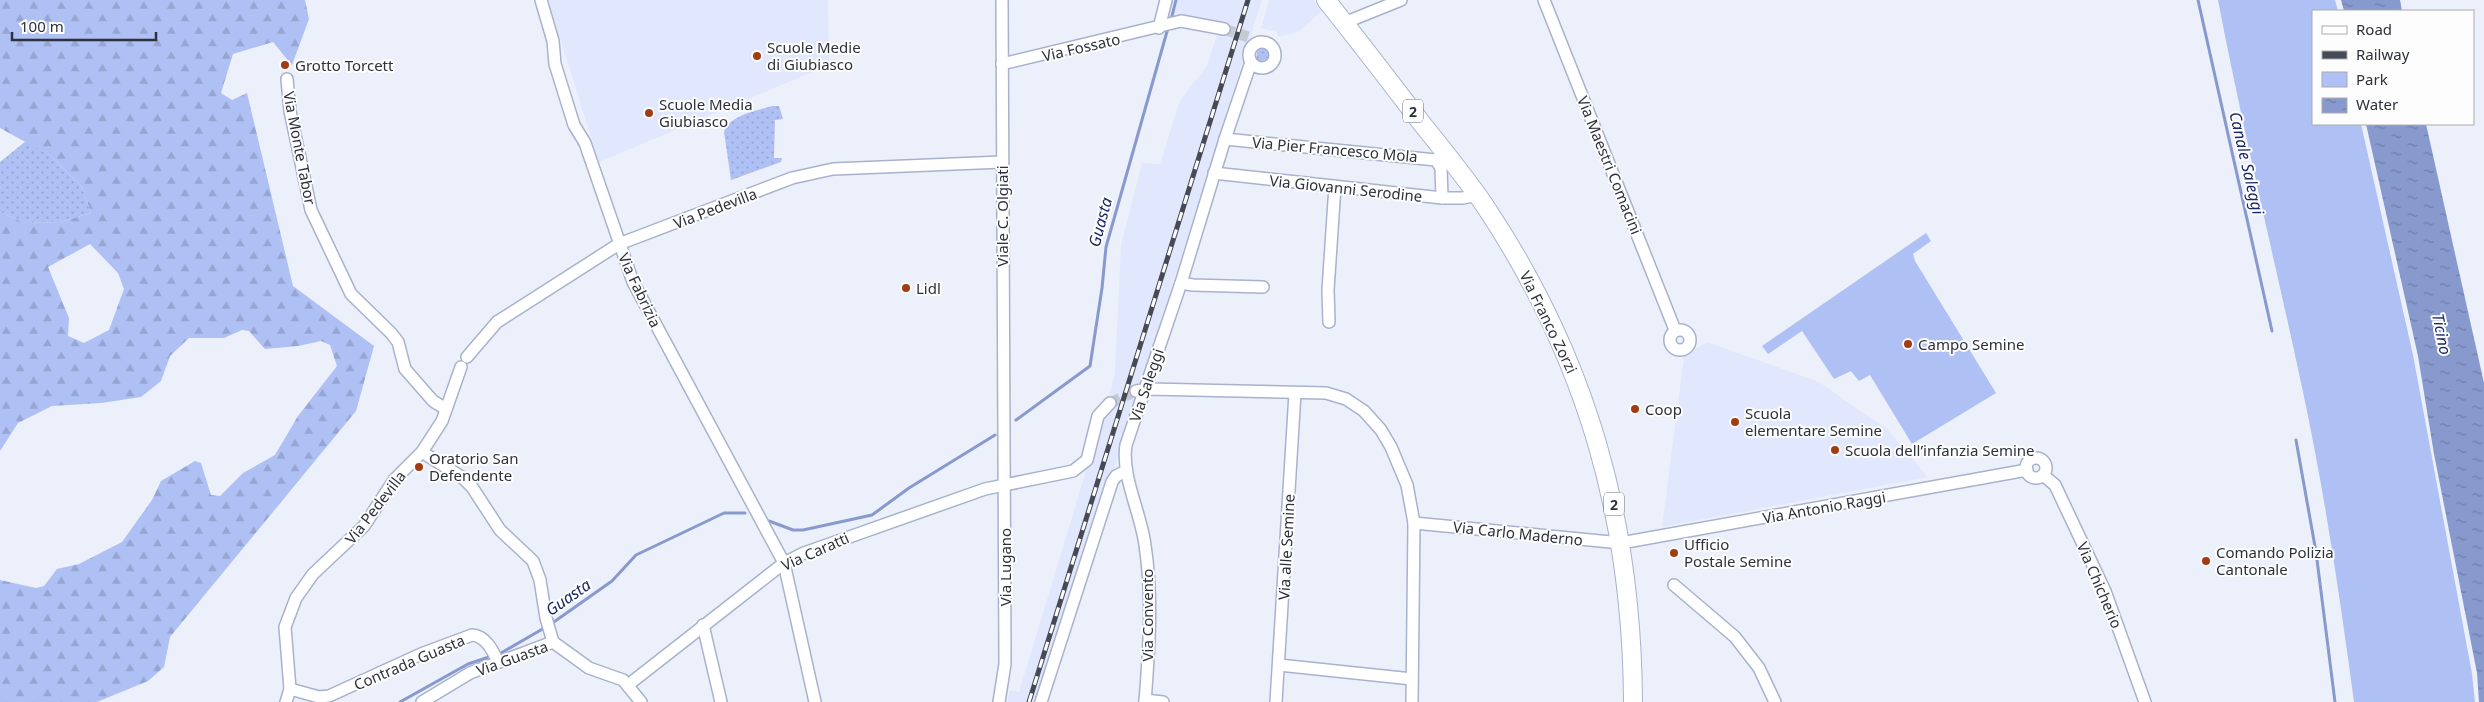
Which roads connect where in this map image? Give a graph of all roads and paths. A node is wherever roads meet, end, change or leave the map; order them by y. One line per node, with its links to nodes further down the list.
1 (541, 0): 19 (street, Via Fabrizia)
2 (1002, 0): 11 (street, Viale C. Olgiati)
3 (1166, 0): 8 (street)
4 (1326, 0): 7 (main road, Via Franco Zorzi / 2)
5 (1401, 0): 7 (street)
6 (1544, 0): 23 (street, Via Maestri Comacini)
7 (1344, 23): 17 (main road, Via Franco Zorzi / 2)
8 (1162, 27): 9 (street, Via Fossato); 11 (street, Via Fossato)
9 (1224, 29)
10 (1251, 62): 10 (street, Via Saleggi); 13 (street, Via Saleggi)
11 (1002, 64): 14 (street, Viale C. Olgiati)
12 (287, 79): 27 (street, Via Monte Tabor)
13 (1225, 139): 15 (street, Via Saleggi); 18 (street, Via Pier Francesco Mola)
14 (1002, 162): 19 (street, Via Pedevilla); 28 (street, Viale C. Olgiati)
15 (1214, 173): 16 (street, Via Giovanni Serodine); 20 (street, Via Saleggi)
16 (1335, 186): 18 (street, Via Giovanni Serodine); 22 (street)
17 (1477, 195): 18 (street, Via Giovanni Serodine); 34 (main road, Via Franco Zorzi / 2)
18 (1442, 198)
19 (619, 244): 27 (street, Via Pedevilla); 35 (street, Via Fabrizia)
20 (1181, 283): 21 (street); 24 (street, Via Saleggi)
21 (1263, 287)
22 (1329, 322)
23 (1675, 330)
24 (1140, 390): 25 (street); 30 (street, Via Saleggi)
25 (1295, 393): 33 (street); 40 (street, Via alle Semine)
26 (1110, 403): 32 (street, Via Caratti)
27 (446, 409): 29 (street, Via Pedevilla)
28 (1004, 432): 32 (street, Via Lugano)
29 (422, 452): 38 (street); 43 (street, Via Pedevilla)
30 (1126, 471): 45 (street, Via Convento); 51 (street)
31 (2043, 475): 34 (street, Via Antonio Raggi); 57 (street, Via Chicherio)
32 (1004, 484): 35 (street, Via Caratti); 44 (street, Via Lugano)
33 (1414, 523): 34 (street, Via Carlo Maderno); 41 (street)
34 (1621, 543): 55 (main road, Via Franco Zorzi / 2)
35 (784, 563): 37 (street, Via Caratti); 50 (street, Via Fabrizia)
36 (1674, 585): 56 (street)
37 (703, 625): 42 (street, Via Caratti); 49 (street)
38 (554, 642): 39 (street, Via Guasta); 42 (street, Via Guasta)
39 (498, 662): 43 (street, Contrada Guasta); 47 (street, Via Guasta)
40 (1280, 665): 41 (street); 53 (street, Via alle Semine)
41 (1412, 679): 54 (street)
42 (628, 685): 48 (street)
43 (290, 689): 46 (street, Via Pedevilla)
44 (995, 701)
45 (1145, 701): 52 (street)
46 (286, 702)
47 (422, 702)
48 (641, 702)
49 (721, 702)
50 (815, 702)
51 (1041, 702)
52 (1163, 702)
53 (1276, 702)
54 (1412, 702)
55 (1633, 702)
56 (1775, 702)
57 (2145, 702)

